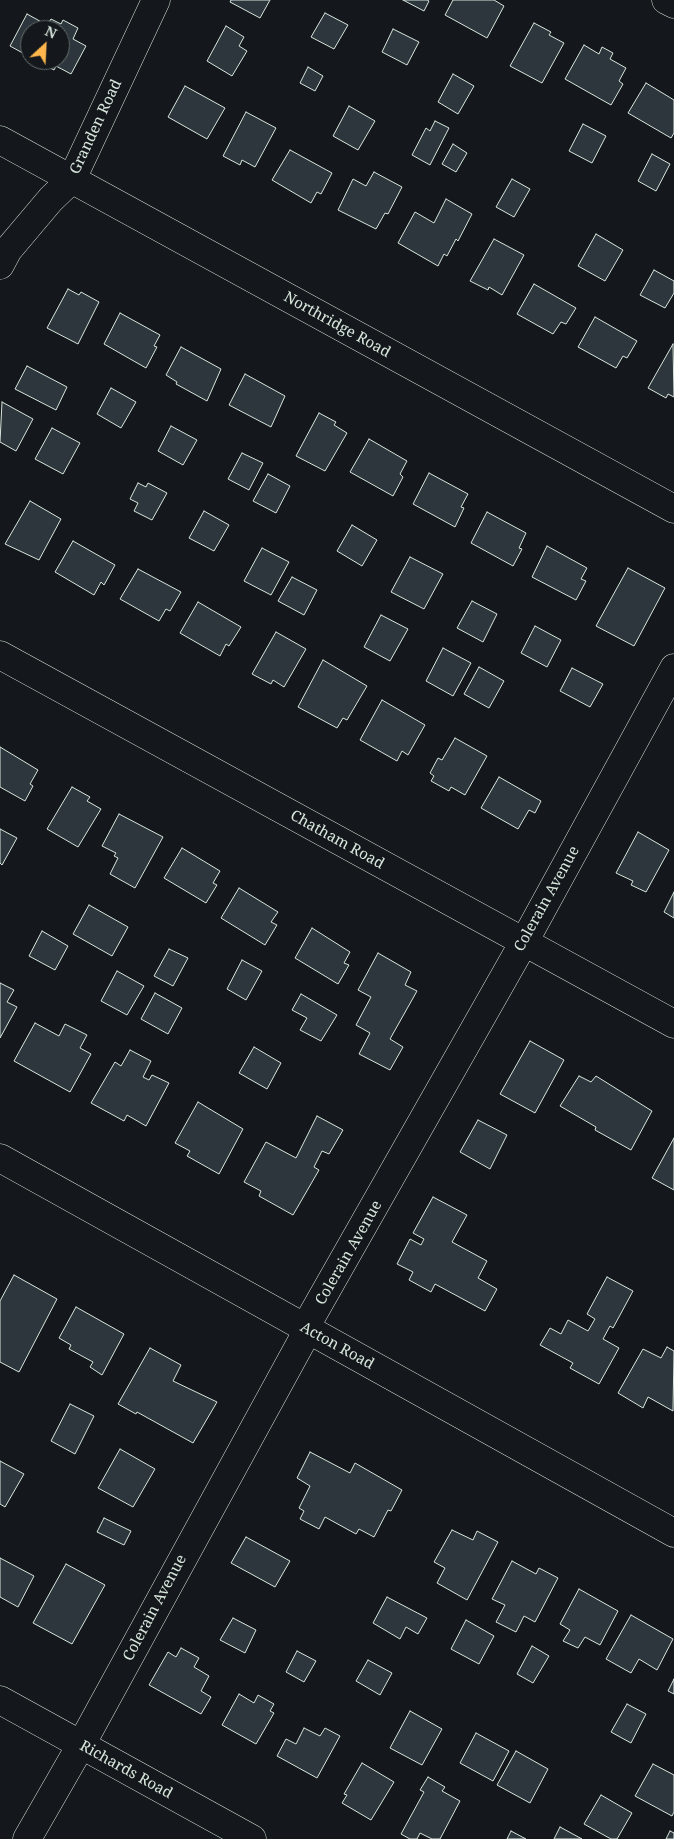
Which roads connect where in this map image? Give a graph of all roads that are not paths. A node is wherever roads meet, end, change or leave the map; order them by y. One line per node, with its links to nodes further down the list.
1 (156, 0): 5 (street, Granden Road)
2 (666, 0): 3 (street)
3 (674, 4)
4 (0, 140): 5 (street, Northridge Road)
5 (72, 179): 6 (street, Granden Road); 7 (street, Northridge Road)
6 (0, 265)
7 (674, 509)
8 (0, 655): 10 (street, Chatham Road)
9 (674, 668): 10 (street, Colerain Avenue)
10 (524, 942): 11 (street, Chatham Road); 13 (street, Colerain Avenue)
11 (674, 1024)
12 (0, 1158): 13 (street, Acton Road)
13 (306, 1329): 14 (street, Acton Road); 16 (street, Colerain Avenue)
14 (674, 1532)
15 (0, 1700): 16 (street, Richards Road)
16 (81, 1745): 17 (street, Colerain Avenue); 18 (street, Richards Road)
17 (27, 1839)
18 (252, 1839)

